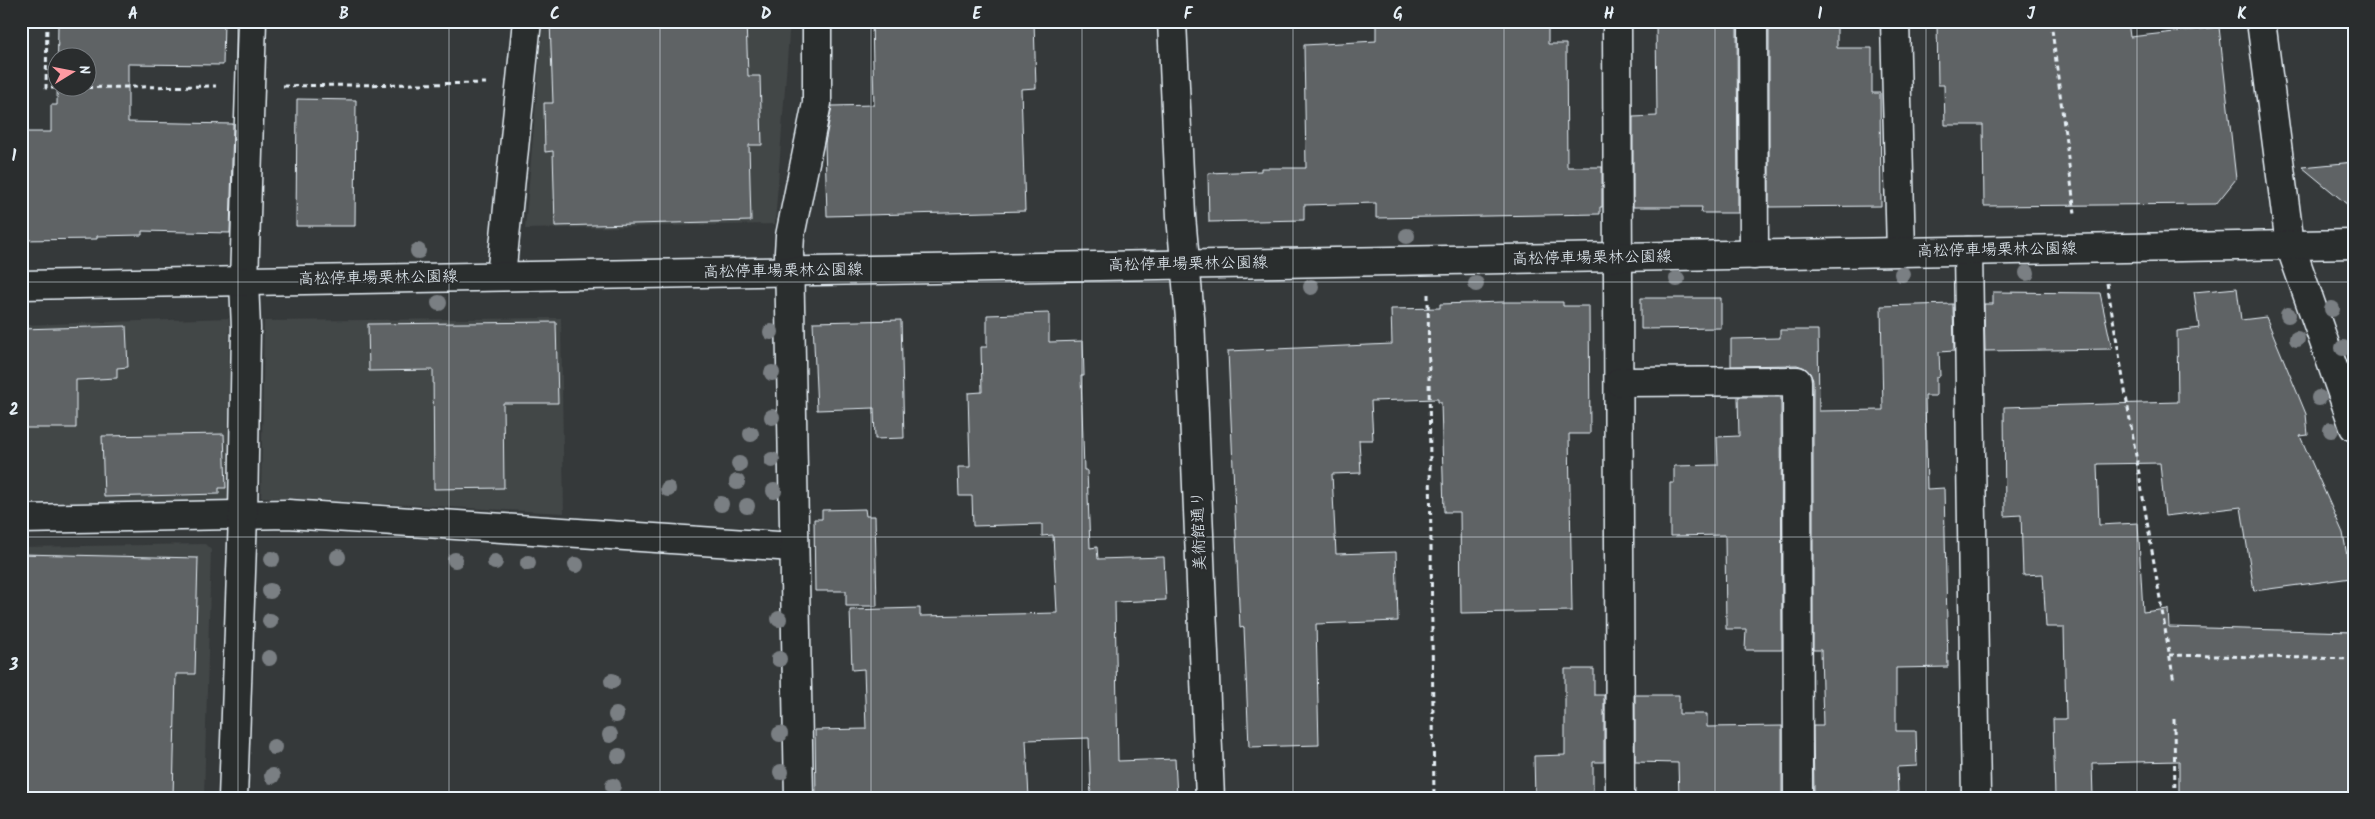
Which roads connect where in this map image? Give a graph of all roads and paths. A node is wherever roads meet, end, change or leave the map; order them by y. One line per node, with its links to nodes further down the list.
1 (252, 21): 22 (street)
2 (527, 21): 21 (street)
3 (817, 21): 20 (street)
4 (1172, 21): 19 (street, 美術館通り)
5 (1617, 21): 17 (street)
6 (1752, 21): 16 (street)
7 (1895, 21): 15 (street)
8 (2051, 21): 10 (path)
9 (2261, 21): 12 (street)
10 (2076, 217)
11 (2354, 244): 12 (street, 高松停車場栗林公園線)
12 (2290, 245): 13 (street, 高松停車場栗林公園線); 25 (street)
13 (2106, 247): 14 (street, 高松停車場栗林公園線); 29 (path)
14 (1968, 251): 15 (street, 高松停車場栗林公園線); 39 (street)
15 (1901, 252): 16 (street, 高松停車場栗林公園線)
16 (1754, 255): 17 (street, 高松停車場栗林公園線)
17 (1619, 257): 18 (street, 高松停車場栗林公園線); 24 (street)
18 (1428, 260): 19 (street, 高松停車場栗林公園線); 36 (path)
19 (1184, 264): 20 (street, 高松停車場栗林公園線); 35 (street, 美術館通り)
20 (788, 271): 21 (street, 高松停車場栗林公園線); 28 (street)
21 (501, 276): 22 (street, 高松停車場栗林公園線)
22 (244, 282): 23 (street, 高松停車場栗林公園線); 26 (street)
23 (21, 285)
24 (1620, 382): 37 (street); 38 (street)
25 (2354, 427)
26 (243, 516): 27 (street); 28 (street); 33 (street)
27 (21, 519)
28 (793, 547): 34 (street)
29 (2169, 655): 30 (path); 31 (path)
30 (2354, 659)
31 (2174, 682)
32 (2174, 719): 40 (path)
33 (233, 798)
34 (799, 798)
35 (1210, 798)
36 (1434, 798)
37 (1620, 798)
38 (1798, 798)
39 (1976, 798)
40 (2176, 798)

